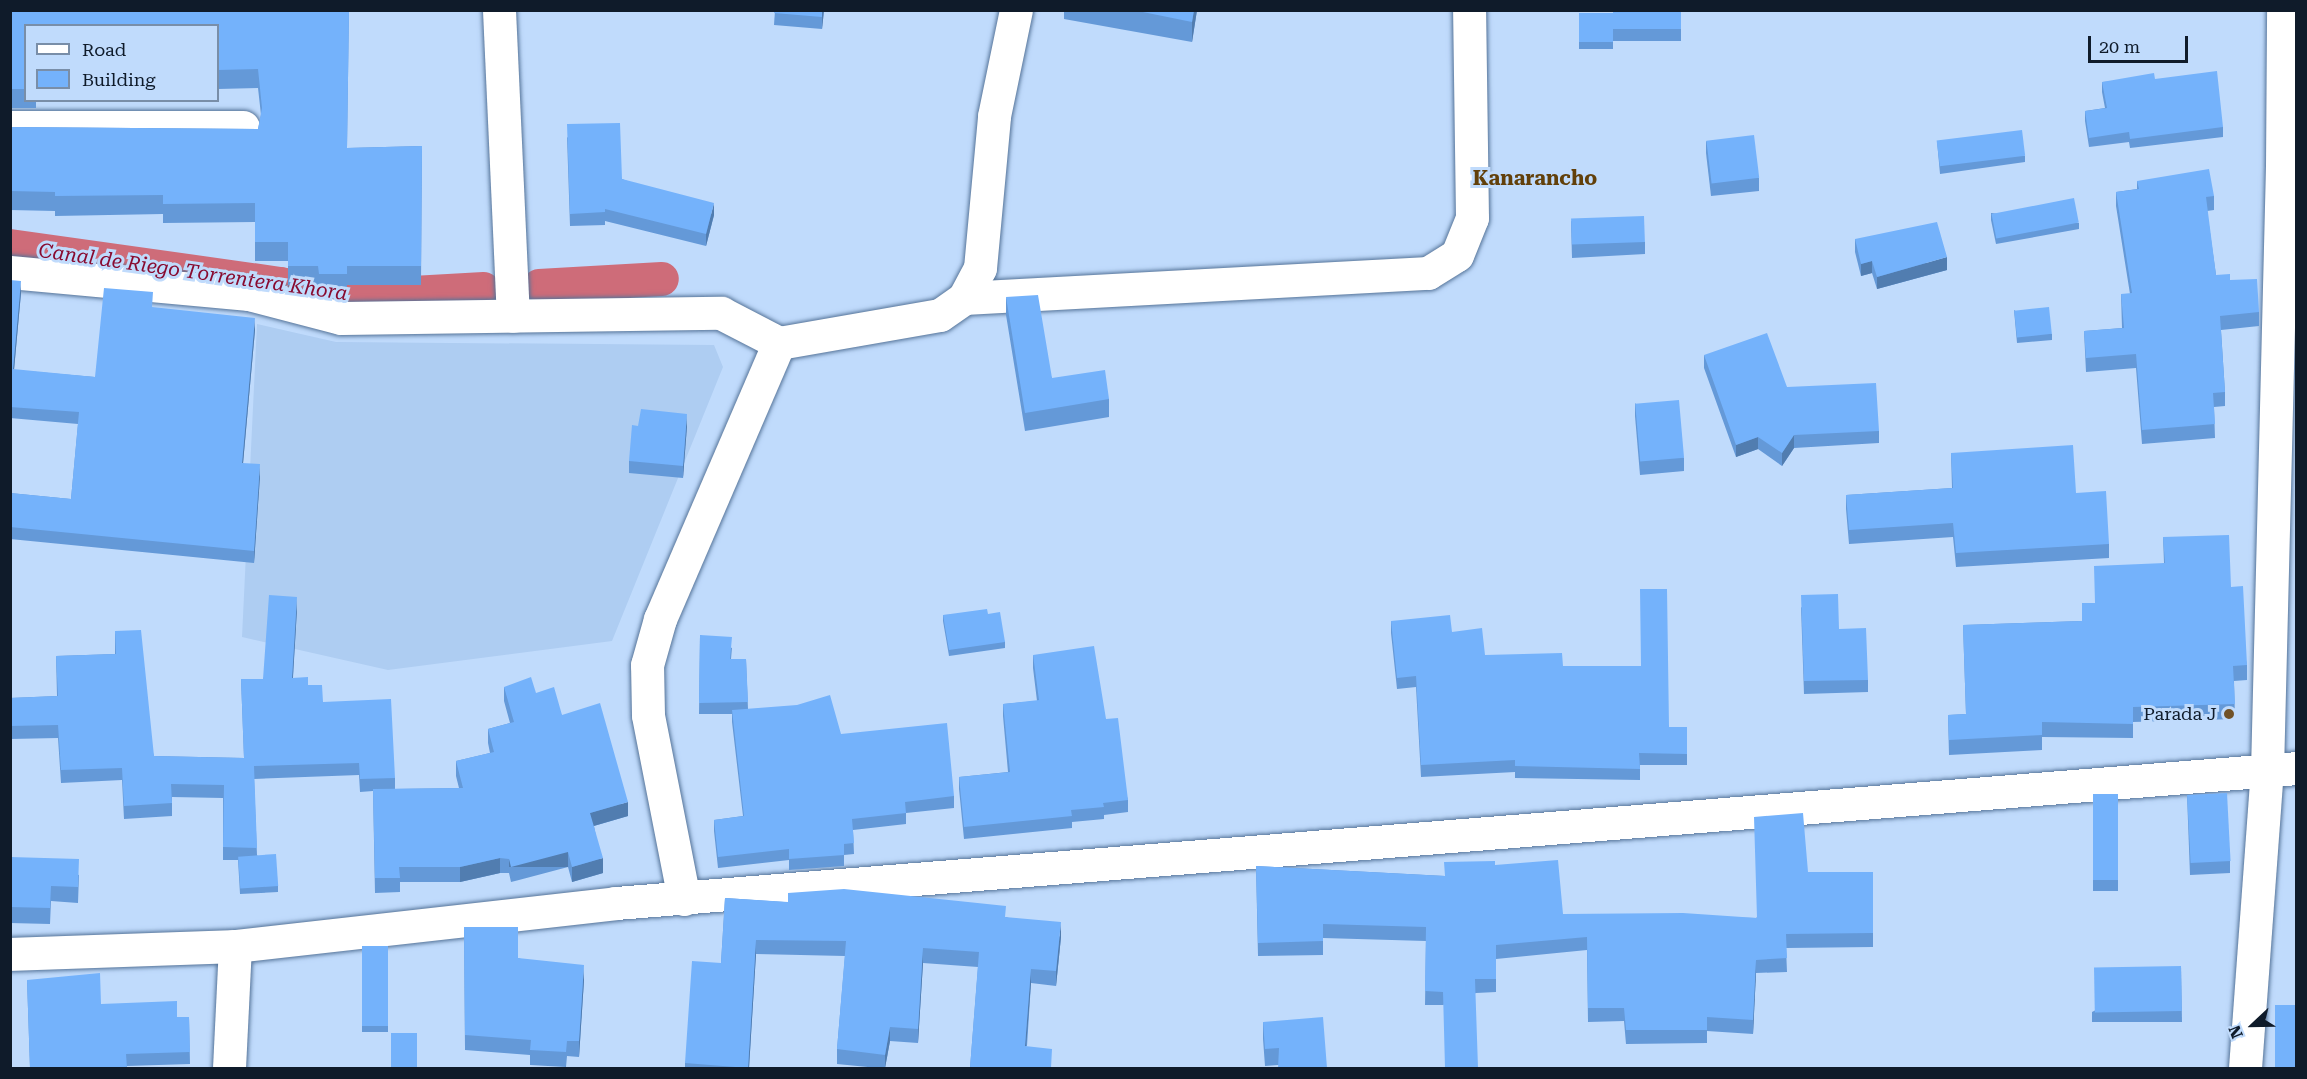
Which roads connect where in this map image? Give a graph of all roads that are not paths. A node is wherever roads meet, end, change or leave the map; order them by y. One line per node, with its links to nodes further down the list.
1 (499, 10): 9 (street)
2 (1016, 10): 8 (street)
3 (1469, 10): 8 (street)
4 (2283, 10): 11 (street)
5 (10, 127): 6 (street)
6 (243, 127)
7 (10, 272): 9 (street)
8 (964, 298): 10 (street)
9 (513, 316): 10 (street)
10 (779, 343): 12 (street)
11 (2282, 769): 12 (street); 16 (street)
12 (684, 899): 13 (street)
13 (235, 946): 14 (street); 15 (street)
14 (10, 954)
15 (229, 1068)
16 (2245, 1068)

